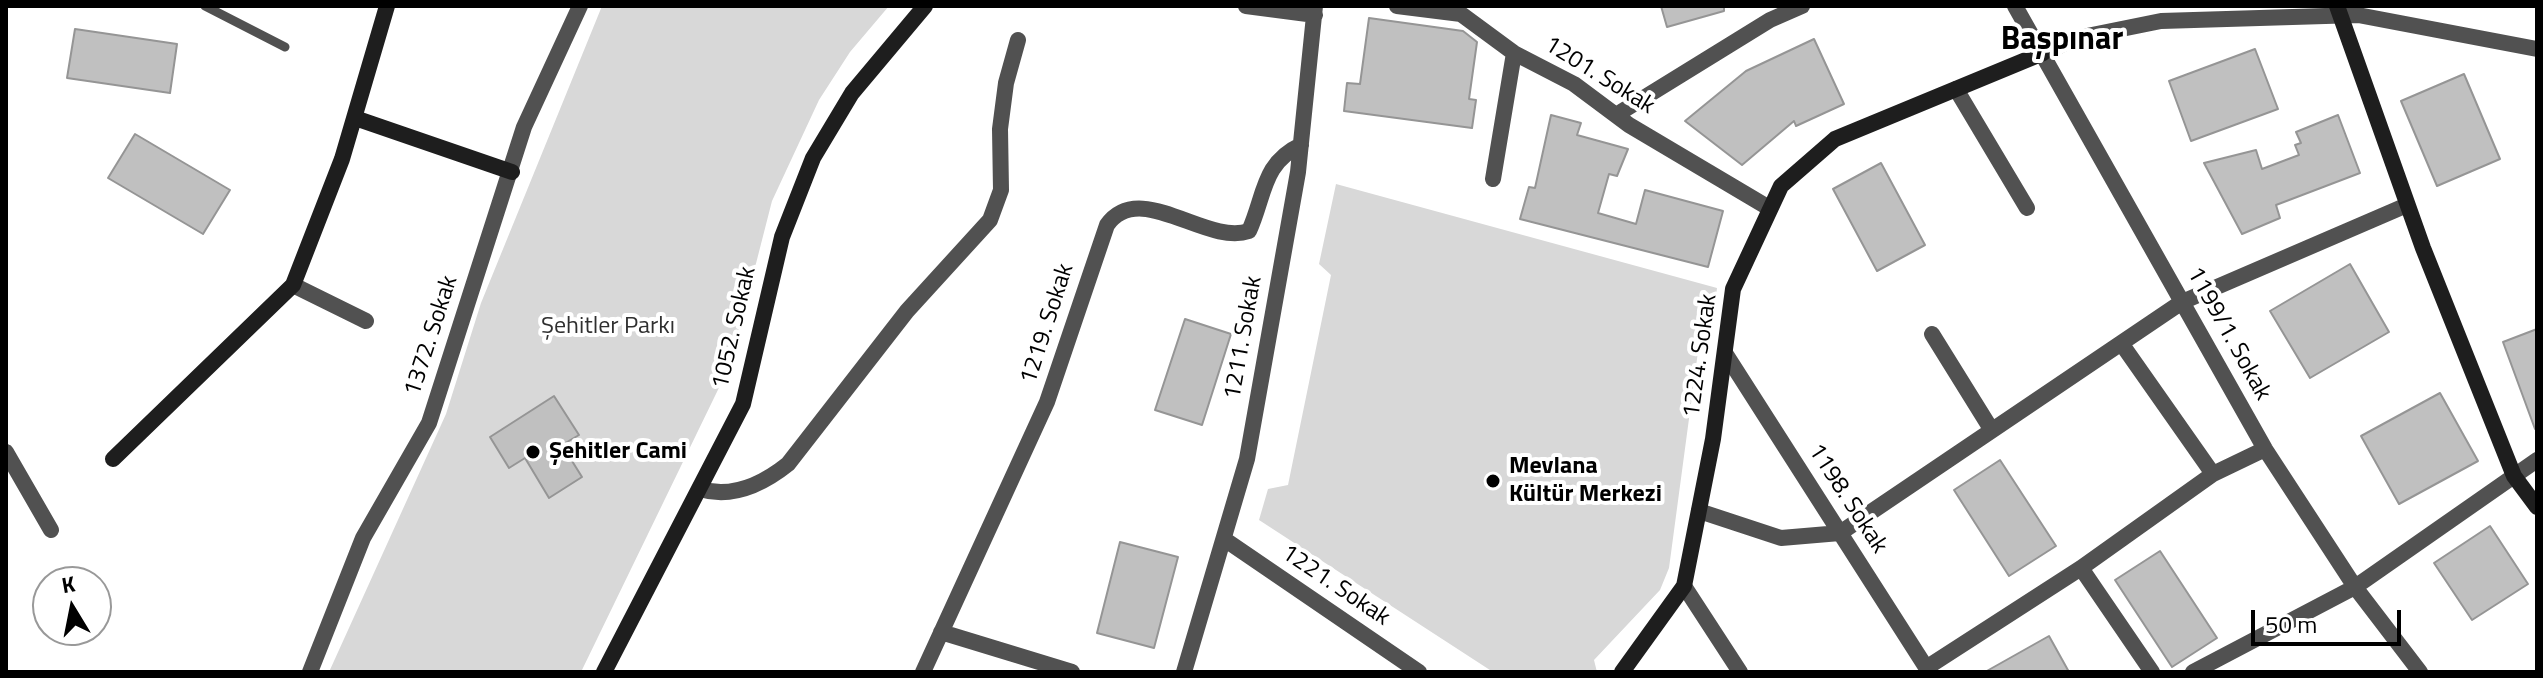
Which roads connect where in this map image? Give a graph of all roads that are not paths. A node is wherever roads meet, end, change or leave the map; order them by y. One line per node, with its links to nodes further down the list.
1 (205, 6): 13 (lane)
2 (387, 6): 18 (street)
3 (580, 6): 20 (street, 1372. Sokak)
4 (925, 6): 38 (street, 1052. Sokak)
5 (1246, 6): 9 (street)
6 (1397, 6): 14 (street, 1201. Sokak)
7 (1802, 6): 17 (street)
8 (2015, 6): 15 (street, 1199/1. Sokak)
9 (1315, 10): 19 (street, 1211. Sokak)
10 (2340, 12): 12 (street); 15 (street); 22 (street)
11 (1018, 40): 38 (street)
12 (2536, 46)
13 (285, 47)
14 (1514, 53): 17 (street, 1201. Sokak); 21 (street)
15 (2043, 53): 16 (street, 1224. Sokak); 26 (street, 1199/1. Sokak)
16 (1956, 89): 23 (street, 1224. Sokak); 24 (street)
17 (1616, 115): 23 (street, 1201. Sokak)
18 (355, 118): 20 (street); 25 (street)
19 (1301, 145): 43 (street, 1211. Sokak); 47 (street, 1219. Sokak)
20 (512, 172): 49 (street, 1372. Sokak)
21 (1493, 179)
22 (2407, 205): 26 (street); 37 (street)
23 (1769, 208): 30 (street, 1224. Sokak)
24 (2027, 208)
25 (293, 285): 27 (street); 34 (street)
26 (2182, 302): 29 (street); 32 (street, 1199/1. Sokak)
27 (366, 321)
28 (1932, 334): 31 (street)
29 (2121, 343): 31 (street); 36 (street)
30 (1725, 353): 40 (street, 1224. Sokak); 42 (street, 1198. Sokak)
31 (1991, 429): 42 (street)
32 (2265, 449): 36 (street); 46 (street, 1199/1. Sokak)
33 (6, 452): 41 (street)
34 (113, 459)
35 (2537, 460): 37 (street)
36 (2213, 474): 44 (street)
37 (2514, 476): 39 (street); 46 (street)
38 (700, 489): 50 (street, 1052. Sokak)
39 (2537, 507)
40 (1699, 511): 42 (street); 45 (street, 1224. Sokak)
41 (51, 530)
42 (1840, 533): 48 (street, 1198. Sokak)
43 (1224, 539): 53 (street, 1211. Sokak); 54 (street, 1221. Sokak)
44 (2081, 568): 48 (street); 57 (street)
45 (1684, 586): 55 (street, 1224. Sokak); 56 (street)
46 (2355, 587): 58 (street); 59 (street, 1199/1. Sokak)
47 (941, 632): 51 (street, 1219. Sokak); 52 (street)
48 (1927, 670)
49 (310, 672)
50 (604, 672)
51 (923, 672)
52 (1072, 672)
53 (1184, 672)
54 (1419, 672)
55 (1622, 672)
56 (1740, 672)
57 (2152, 672)
58 (2193, 672)
59 (2420, 672)

